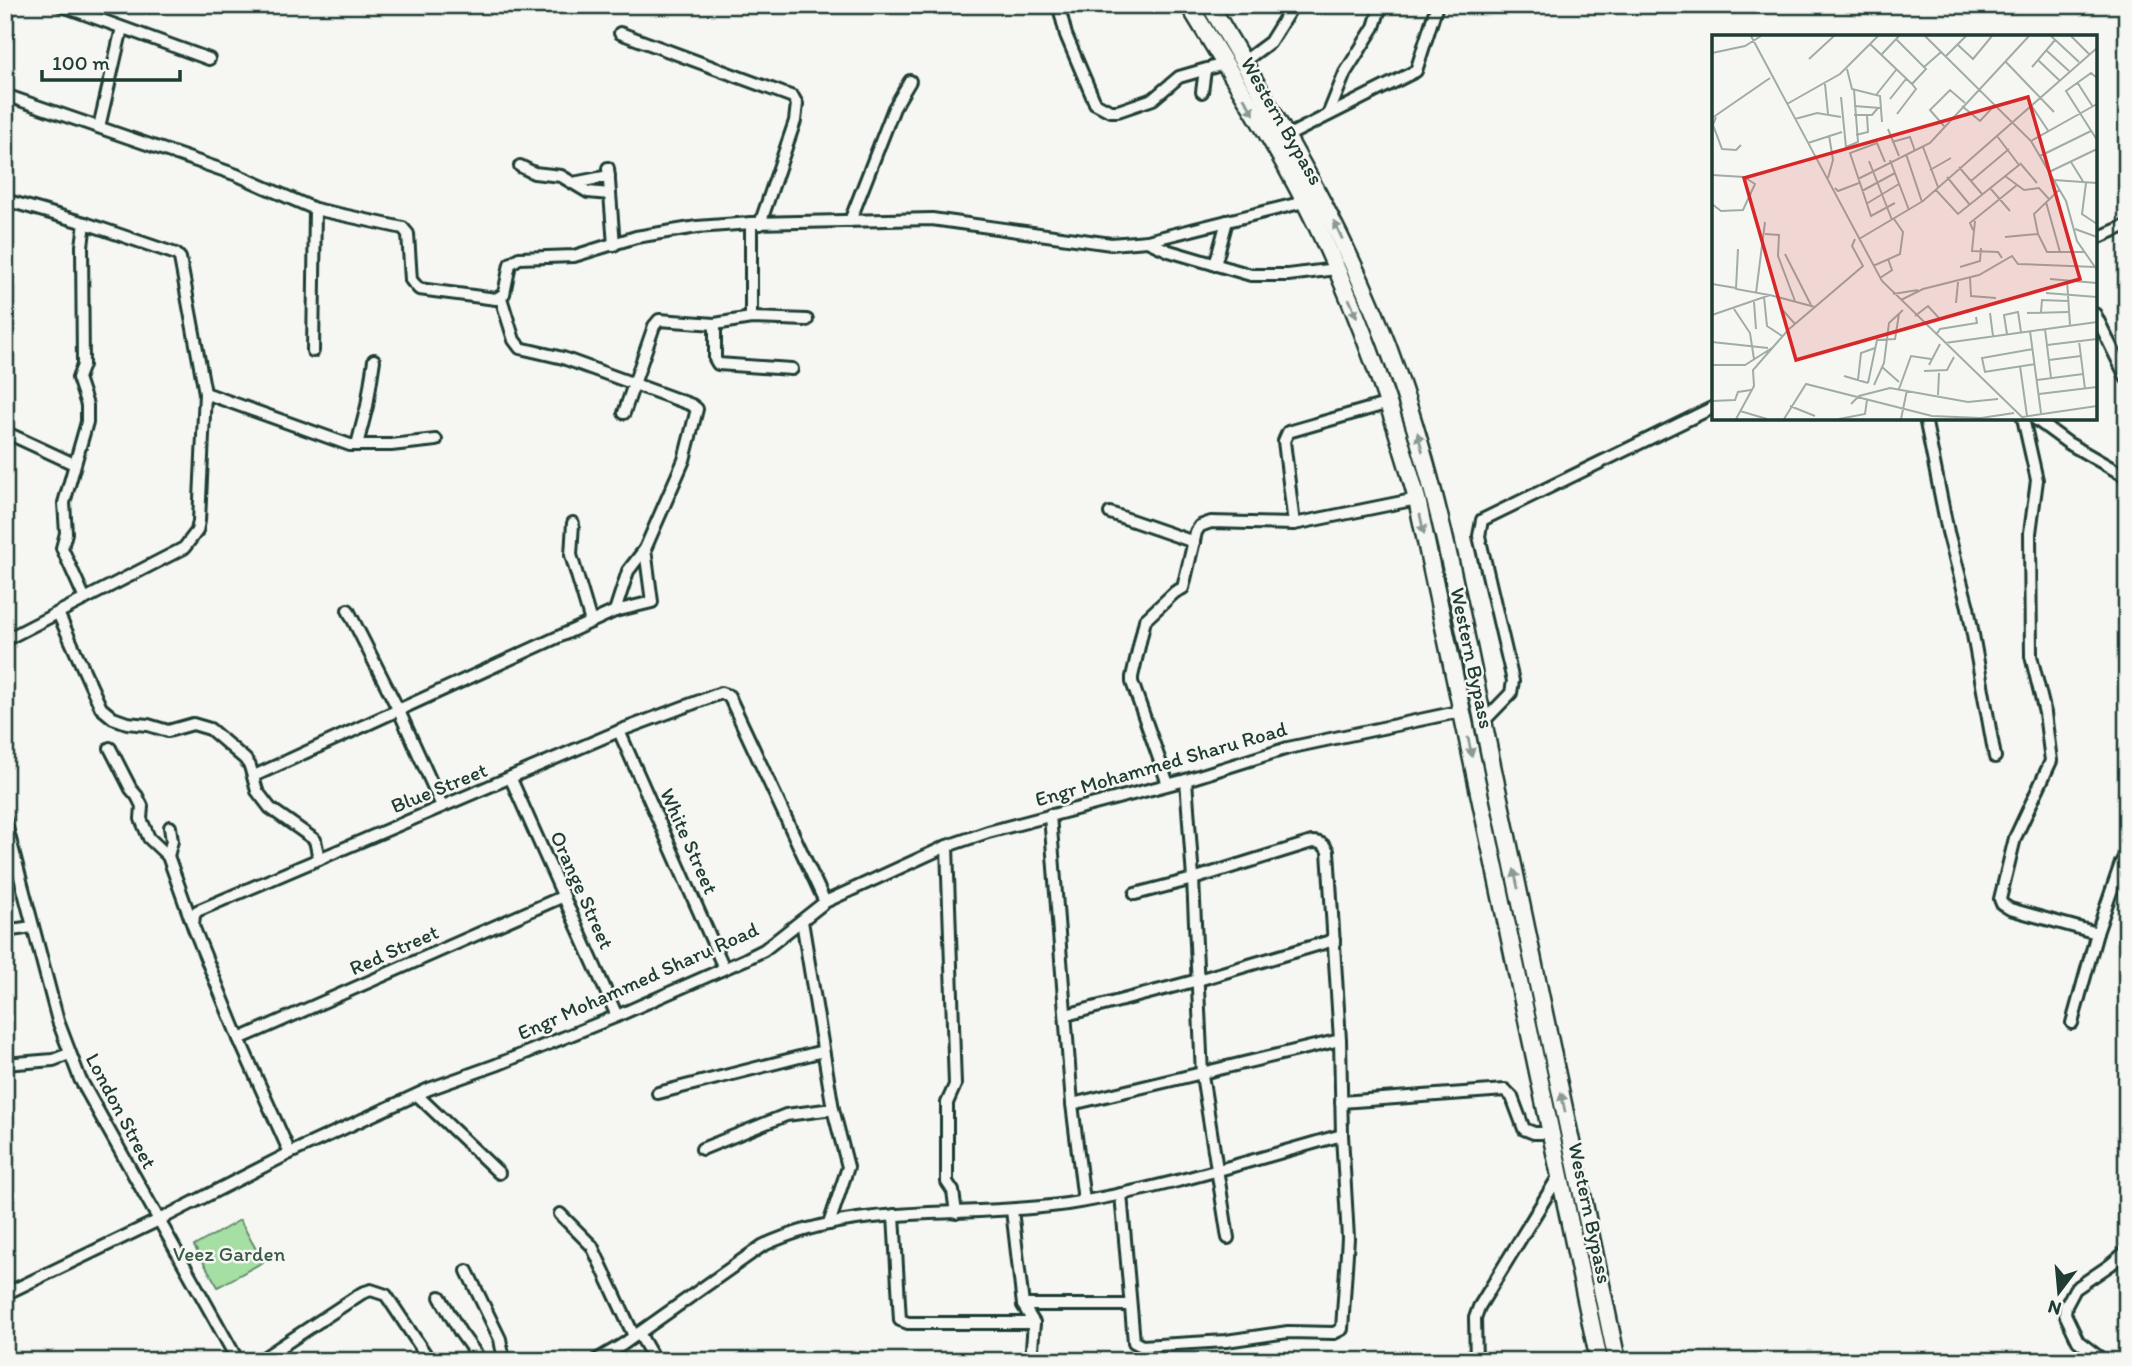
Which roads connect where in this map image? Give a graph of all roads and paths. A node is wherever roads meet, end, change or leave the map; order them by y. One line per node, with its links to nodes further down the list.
1 (60, 5): 9 (street)
2 (96, 5): 9 (street)
3 (1189, 5): 14 (main road, Western Bypass)
4 (1210, 5): 13 (main road, Western Bypass)
5 (1293, 5): 13 (street)
6 (1381, 5): 19 (street)
7 (1437, 5): 19 (street)
8 (1059, 11): 15 (street)
9 (92, 18): 10 (street)
10 (122, 28): 12 (street); 20 (street)
11 (620, 33): 31 (street)
12 (209, 59)
13 (1243, 62): 21 (main road, Western Bypass)
14 (1224, 64): 15 (street); 26 (main road, Western Bypass, one-way to 26)
15 (1205, 70): 17 (street)
16 (909, 81): 28 (street)
17 (1202, 92)
18 (5, 95): 20 (street)
19 (1328, 115): 21 (street)
20 (99, 127): 27 (street)
21 (1287, 136): 74 (main road, Western Bypass, one-way to 21)
22 (520, 166): 23 (street)
23 (573, 183): 24 (street); 24 (street)
24 (610, 194): 35 (street)
25 (5, 200): 30 (street)
26 (1304, 202): 29 (street); 37 (main road, Western Bypass)
27 (315, 209): 38 (street); 43 (street)
28 (850, 221): 31 (street); 34 (street)
29 (1227, 221): 34 (street); 36 (street)
30 (85, 223): 48 (street); 58 (street)
31 (756, 224): 35 (street); 39 (street)
32 (2127, 225): 33 (street)
33 (2097, 238)
34 (1147, 241): 36 (street)
35 (614, 245): 38 (street)
36 (1215, 265): 37 (street)
37 (1336, 269): 49 (main road, Western Bypass, one-way to 49)
38 (501, 298): 47 (street)
39 (751, 318): 41 (street); 42 (street)
40 (2097, 318): 46 (street)
41 (807, 320)
42 (715, 324): 45 (street); 47 (street)
43 (313, 351)
44 (374, 360): 57 (street)
45 (792, 369)
46 (2127, 379)
47 (634, 385): 51 (street); 65 (street)
48 (205, 393): 57 (street); 66 (street)
49 (1388, 403): 60 (main road, Western Bypass); 63 (street)
50 (1712, 408): 74 (street)
51 (624, 413)
52 (1925, 420): 77 (street)
53 (2023, 420): 98 (street)
54 (2037, 420): 59 (street)
55 (5, 432): 58 (street)
56 (436, 440): 57 (street)
57 (357, 445)
58 (74, 464): 66 (street)
59 (2127, 477)
60 (1417, 499): 63 (street); 73 (main road, Western Bypass, one-way to 73)
61 (1110, 513): 64 (street)
62 (573, 523): 70 (street)
63 (1294, 524): 64 (street)
64 (1194, 542): 81 (street)
65 (645, 549): 68 (street); 68 (street)
66 (85, 599): 69 (street)
67 (348, 610): 72 (street)
68 (615, 611): 70 (street)
69 (58, 613): 71 (street); 78 (street)
70 (591, 622): 72 (street)
71 (5, 640)
72 (399, 711): 78 (street); 82 (street)
73 (1462, 711): 80 (street, Engr Mohammed Sharu Road); 116 (main road, Western Bypass, one-way to 116)
74 (1483, 722): 150 (main road, Western Bypass, one-way to 74)
75 (619, 731): 79 (street, Blue Street); 93 (street, Blue Street); 100 (street, White Street)
76 (110, 748): 88 (street)
77 (1995, 757)
78 (254, 776): 89 (street)
79 (511, 779): 82 (street, Blue Street); 92 (street, Orange Street)
80 (1186, 780): 81 (street, Engr Mohammed Sharu Road); 90 (street)
81 (1168, 785): 83 (street, Engr Mohammed Sharu Road)
82 (442, 806): 89 (street, Blue Street)
83 (1050, 815): 86 (street, Engr Mohammed Sharu Road); 102 (street)
84 (5, 820): 96 (street, London Street)
85 (170, 827): 88 (street)
86 (947, 846): 93 (street, Engr Mohammed Sharu Road); 126 (street)
87 (2127, 852): 98 (street)
88 (168, 856): 95 (street)
89 (319, 859): 95 (street, Blue Street)
90 (1193, 879): 91 (street); 99 (street); 101 (street)
91 (1135, 894)
92 (564, 896): 103 (street, Orange Street); 105 (street, Red Street)
93 (825, 902): 94 (street, Engr Mohammed Sharu Road)
94 (802, 921): 100 (street, Engr Mohammed Sharu Road); 107 (street)
95 (192, 926): 105 (street)
96 (32, 927): 97 (street); 108 (street, London Street)
97 (5, 931)
98 (2097, 933): 104 (street)
99 (1334, 940): 101 (street); 106 (street)
100 (724, 968): 103 (street, Engr Mohammed Sharu Road)
101 (1198, 980): 102 (street); 110 (street)
102 (1066, 1015): 114 (street)
103 (617, 1016): 112 (street, Engr Mohammed Sharu Road)
104 (2072, 1023)
105 (239, 1039): 119 (street)
106 (1340, 1040): 110 (street); 113 (street)
107 (823, 1051): 111 (street); 115 (street)
108 (69, 1055): 109 (street); 129 (street, London Street)
109 (5, 1065)
110 (1202, 1075): 114 (street); 120 (street)
111 (658, 1093)
112 (417, 1094): 119 (street, Engr Mohammed Sharu Road); 121 (street)
113 (1341, 1102): 116 (street); 117 (street)
114 (1072, 1104): 124 (street)
115 (833, 1109): 118 (street); 130 (street)
116 (1551, 1133): 122 (main road, Western Bypass)
117 (1342, 1135): 120 (street); 136 (street)
118 (702, 1149)
119 (290, 1153): 129 (street, Engr Mohammed Sharu Road)
120 (1216, 1170): 123 (street); 131 (street)
121 (499, 1173)
122 (1560, 1174): 148 (street); 149 (main road, Western Bypass)
123 (1121, 1194): 124 (street); 136 (street)
124 (1084, 1201): 125 (street)
125 (1012, 1210): 126 (street); 137 (street)
126 (956, 1213): 128 (street)
127 (560, 1214): 139 (street)
128 (894, 1215): 130 (street); 138 (street)
129 (159, 1220): 134 (street, Engr Mohammed Sharu Road); 140 (street, London Street)
130 (829, 1224): 139 (street)
131 (1228, 1238)
132 (2127, 1251): 151 (street)
133 (467, 1271): 144 (street)
134 (5, 1294)
135 (440, 1297): 143 (street)
136 (1130, 1305): 137 (street)
137 (1023, 1306): 138 (street)
138 (1034, 1323): 147 (street)
139 (636, 1334): 145 (street); 146 (street)
140 (238, 1361)
141 (259, 1361): 142 (street)
142 (430, 1361)
143 (481, 1361)
144 (504, 1361)
145 (595, 1361)
146 (655, 1361)
147 (1031, 1361)
148 (1476, 1361)
149 (1599, 1361)
150 (1617, 1361)
151 (2104, 1361)

